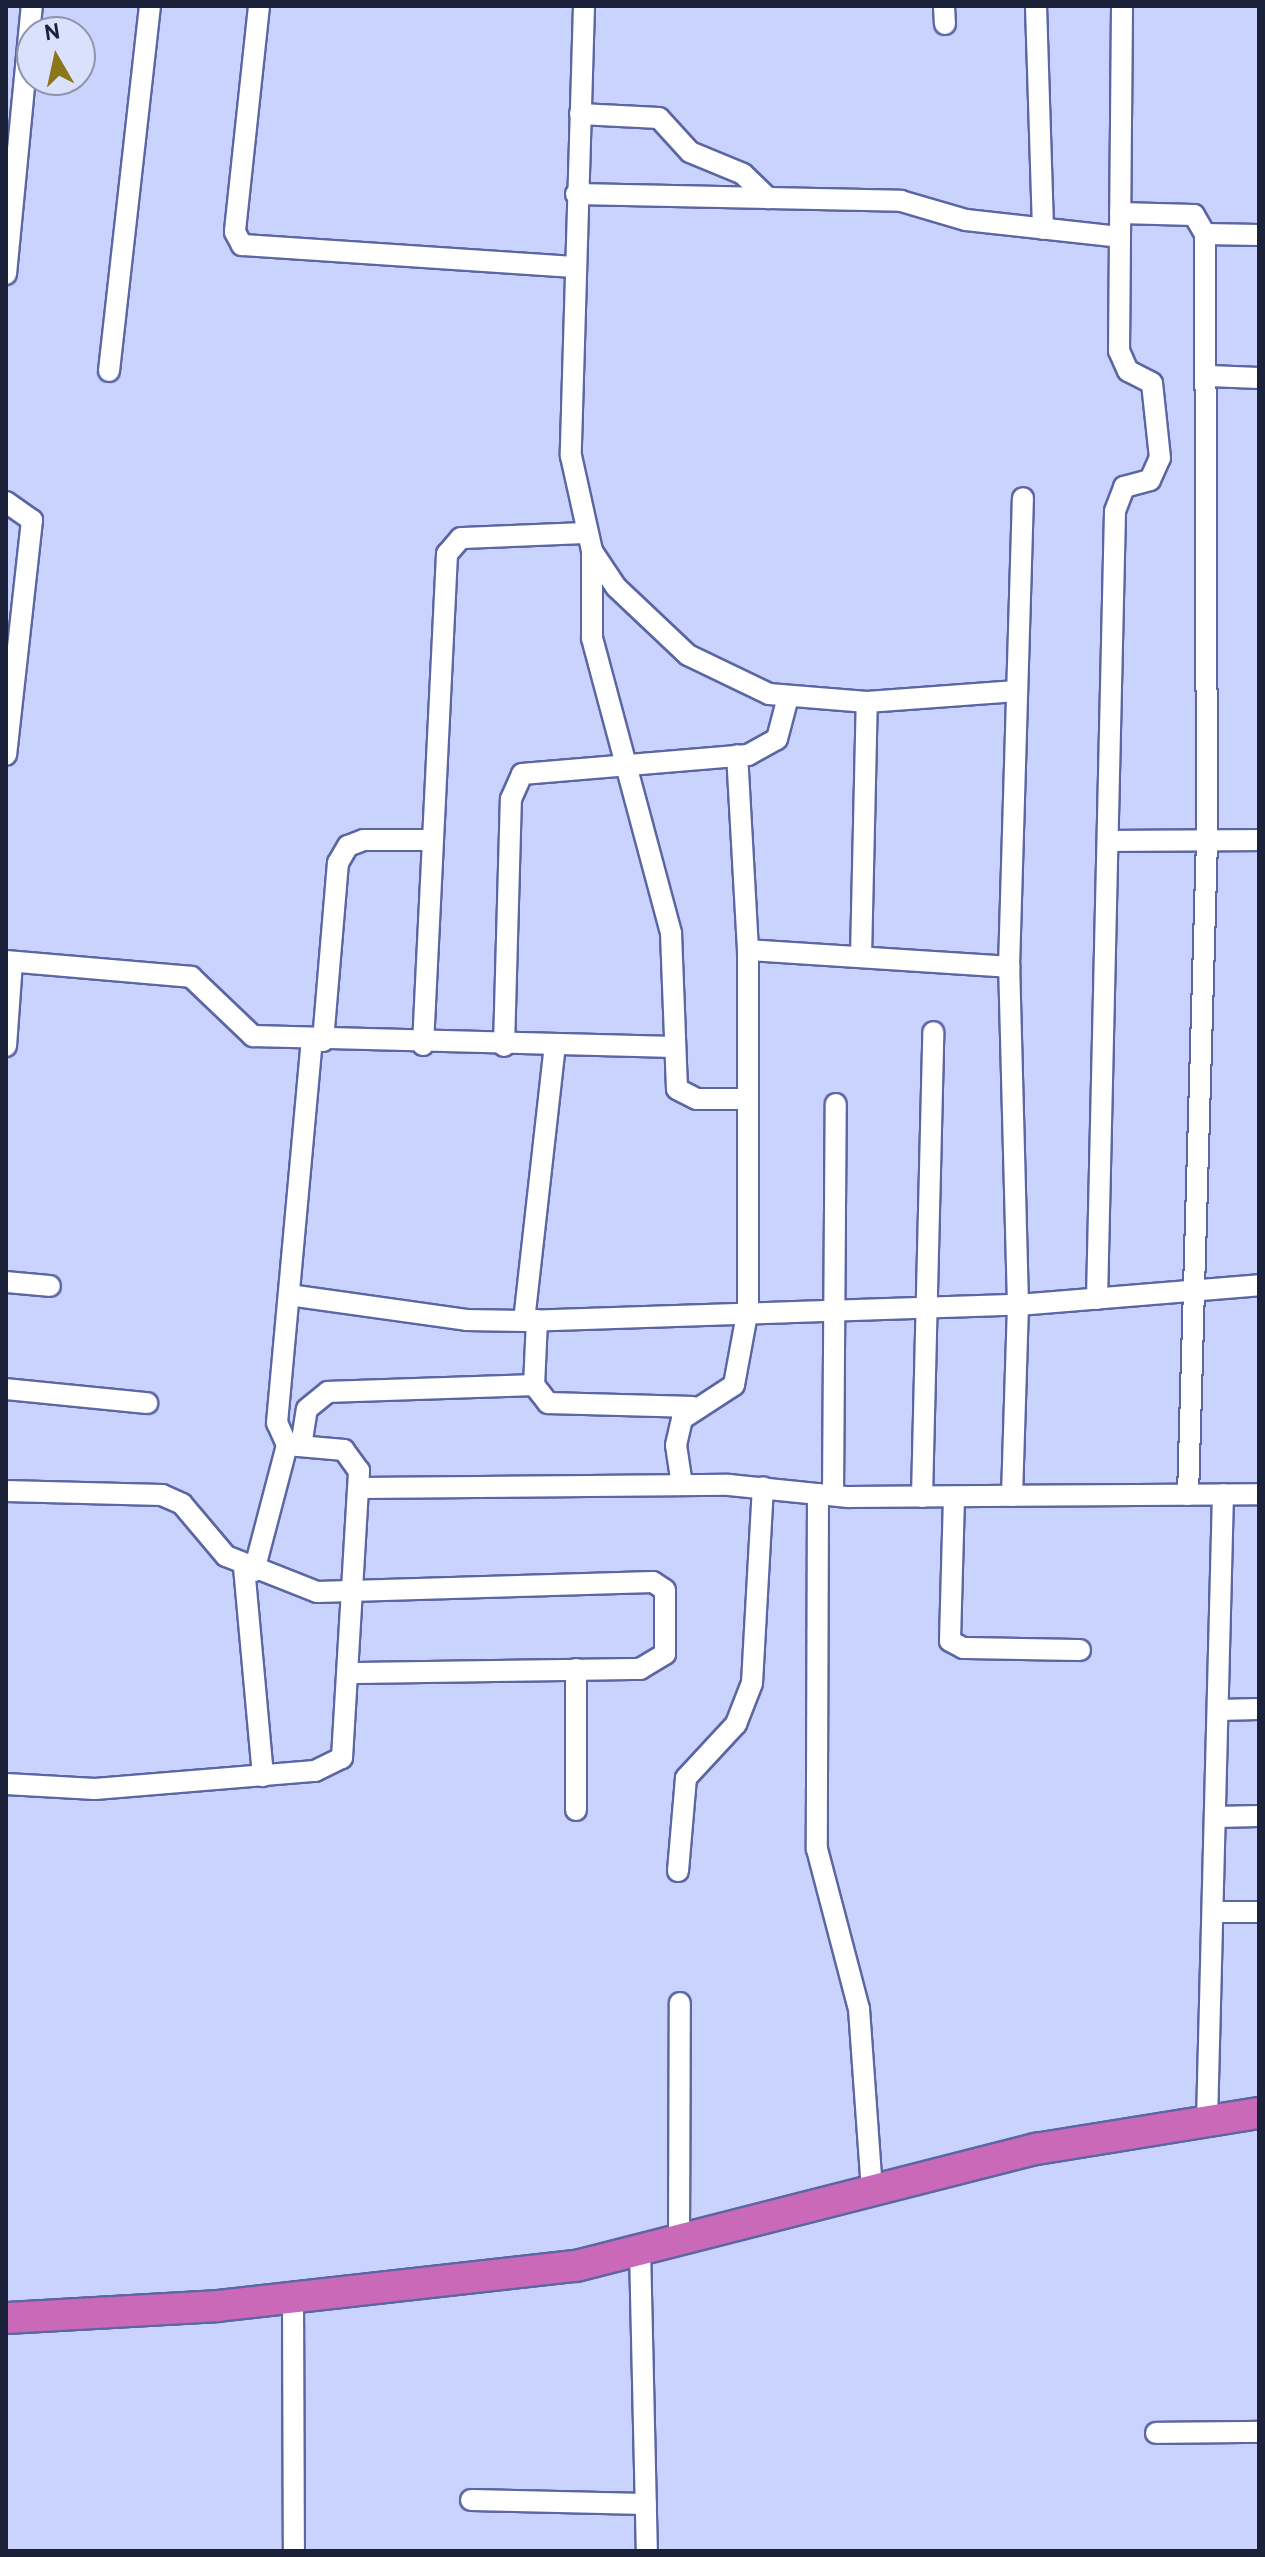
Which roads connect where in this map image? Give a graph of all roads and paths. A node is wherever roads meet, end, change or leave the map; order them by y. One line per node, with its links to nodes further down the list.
1 (32, 6): 16 (street)
2 (150, 6): 17 (street)
3 (259, 6): 15 (street)
4 (584, 6): 7 (street)
5 (1036, 6): 11 (street)
6 (1122, 6): 10 (street)
7 (580, 114): 8 (street); 9 (street)
8 (576, 194): 9 (street); 15 (street)
9 (768, 198): 11 (street)
10 (1120, 213): 12 (street); 14 (street)
11 (1043, 229): 14 (street)
12 (1205, 234): 13 (street); 18 (street)
13 (1259, 235)
14 (1119, 237): 32 (street)
15 (575, 267): 22 (street)
16 (6, 274)
17 (109, 371)
18 (1209, 376): 19 (street); 30 (street)
19 (1259, 378)
20 (1023, 498): 23 (street)
21 (6, 502): 26 (street)
22 (590, 542): 24 (street); 28 (street); 29 (street)
23 (1017, 691): 25 (street); 36 (street)
24 (788, 697): 25 (street); 27 (street)
25 (867, 702): 34 (street)
26 (6, 755)
27 (737, 755): 28 (street); 33 (street)
28 (629, 763): 42 (street); 44 (street)
29 (433, 840): 39 (street); 40 (street)
30 (1207, 840): 31 (street); 32 (street); 50 (street)
31 (1259, 840)
32 (1111, 841): 52 (street)
33 (748, 950): 34 (street); 45 (street)
34 (861, 957): 36 (street)
35 (9, 961): 37 (street); 39 (street)
36 (1009, 967): 53 (street)
37 (8, 1005): 41 (street)
38 (933, 1032): 55 (street)
39 (317, 1041): 40 (street); 51 (street)
40 (423, 1045): 42 (street)
41 (6, 1046)
42 (504, 1046): 43 (street)
43 (555, 1046): 44 (street); 57 (street)
44 (674, 1047): 45 (street)
45 (748, 1099): 56 (street)
46 (836, 1104): 54 (street)
47 (6, 1282): 49 (street)
48 (1259, 1285): 50 (street)
49 (50, 1286)
50 (1190, 1289): 52 (street); 70 (street)
51 (289, 1295): 57 (street); 62 (street)
52 (1097, 1299): 53 (street)
53 (1018, 1305): 55 (street); 71 (street)
54 (831, 1307): 55 (street); 56 (street); 69 (street)
55 (922, 1307): 72 (street)
56 (748, 1309): 57 (street); 61 (street)
57 (531, 1320): 58 (street)
58 (534, 1385): 61 (street); 62 (street)
59 (6, 1389): 60 (street)
60 (147, 1403)
61 (693, 1407): 63 (street)
62 (294, 1446): 65 (street); 74 (street)
63 (682, 1485): 64 (street); 65 (street)
64 (763, 1487): 69 (street); 86 (street)
65 (360, 1488): 75 (street)
66 (6, 1491): 74 (street)
67 (1223, 1494): 68 (street); 70 (street); 80 (street)
68 (1259, 1494)
69 (825, 1495): 72 (street); 92 (street)
70 (1188, 1495): 71 (street)
71 (1012, 1496): 73 (street)
72 (922, 1497): 73 (street)
73 (954, 1497): 76 (street)
74 (249, 1569): 75 (street); 81 (street)
75 (354, 1595): 77 (street); 78 (street)
76 (1080, 1650)
77 (576, 1669): 78 (street); 83 (street)
78 (350, 1673): 81 (street)
79 (1259, 1709): 80 (street)
80 (1218, 1710): 85 (street)
81 (263, 1776): 82 (street)
82 (6, 1784)
83 (576, 1810)
84 (1259, 1816): 85 (street)
85 (1215, 1817): 87 (street)
86 (678, 1871)
87 (1213, 1912): 88 (street); 91 (street)
88 (1259, 1912)
89 (680, 2003): 93 (street)
90 (1259, 2113): 91 (highway)
91 (1207, 2121): 92 (highway)
92 (872, 2191): 93 (highway)
93 (679, 2239): 94 (highway)
94 (640, 2249): 95 (highway); 100 (street)
95 (293, 2297): 96 (highway); 101 (street)
96 (6, 2318)
97 (1259, 2432): 98 (street)
98 (1156, 2433)
99 (471, 2500): 100 (street)
100 (646, 2504): 102 (street)
101 (294, 2551)
102 (647, 2551)

